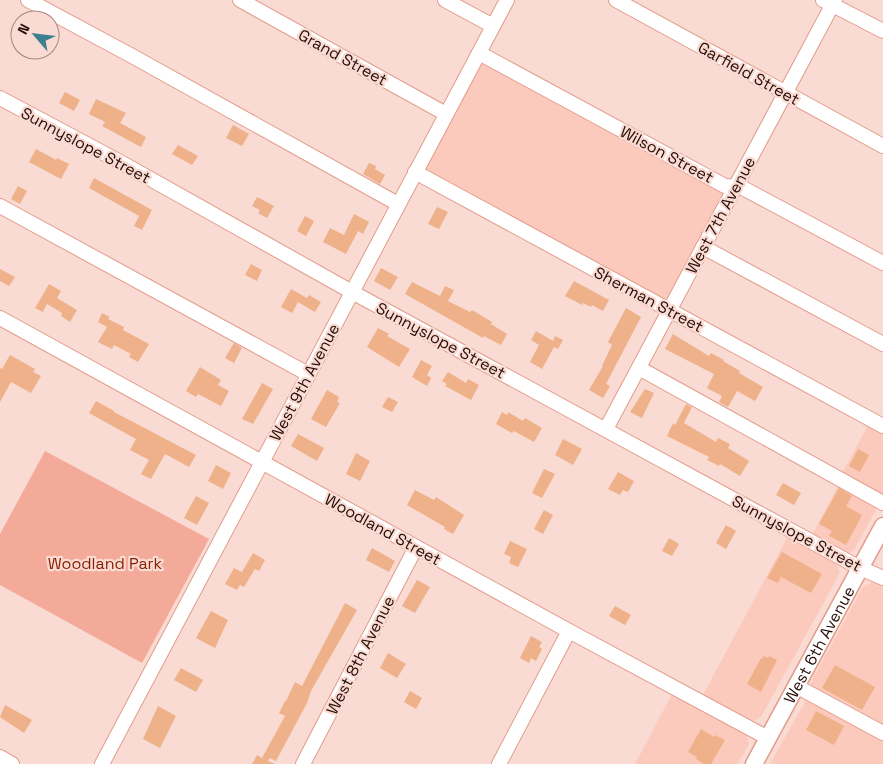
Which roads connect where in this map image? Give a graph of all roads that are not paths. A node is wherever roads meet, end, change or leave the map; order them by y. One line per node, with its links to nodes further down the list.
1 (28, 0): 16 (street)
2 (240, 0): 12 (street, Grand Street)
3 (445, 0): 7 (street)
4 (507, 0): 7 (street, West 9th Avenue)
5 (616, 0): 10 (street, Garfield Street)
6 (830, 2): 8 (street); 10 (street, West 7th Avenue)
7 (493, 26): 9 (street, West 9th Avenue)
8 (883, 31)
9 (479, 53): 12 (street, West 9th Avenue); 15 (street, Wilson Street)
10 (785, 93): 13 (street, Garfield Street); 15 (street, West 7th Avenue)
11 (0, 98): 20 (street, Sunnyslope Street)
12 (446, 114): 14 (street, West 9th Avenue)
13 (883, 146)
14 (415, 172): 16 (street, West 9th Avenue); 21 (street, Sherman Street)
15 (736, 185): 18 (street, West 7th Avenue); 19 (street, Wilson Street)
16 (398, 204): 20 (street, West 9th Avenue)
17 (0, 206): 25 (street)
18 (703, 247): 21 (street, West 7th Avenue); 23 (street)
19 (883, 263)
20 (352, 292): 25 (street, West 9th Avenue); 27 (street, Sunnyslope Street)
21 (670, 310): 24 (street, West 7th Avenue); 26 (street, Sherman Street)
22 (0, 318): 28 (street, Woodland Street)
23 (883, 344)
24 (639, 368): 27 (street, West 7th Avenue); 29 (street)
25 (308, 374): 28 (street, West 9th Avenue)
26 (883, 426)
27 (606, 429): 32 (street, Sunnyslope Street)
28 (261, 462): 31 (street, Woodland Street); 40 (street, West 9th Avenue)
29 (883, 503)
30 (883, 526): 32 (main road, West 6th Avenue)
31 (416, 547): 34 (street, Woodland Street); 41 (street, West 8th Avenue)
32 (860, 568): 33 (street, Sunnyslope Street); 35 (main road, West 6th Avenue)
33 (883, 578)
34 (570, 631): 37 (street, Woodland Street); 42 (street)
35 (796, 686): 36 (street); 37 (main road, West 6th Avenue)
36 (883, 733)
37 (768, 738): 43 (main road, West 6th Avenue)
38 (0, 757): 39 (street)
39 (12, 764)
40 (102, 764)
41 (303, 764)
42 (499, 764)
43 (754, 764)

